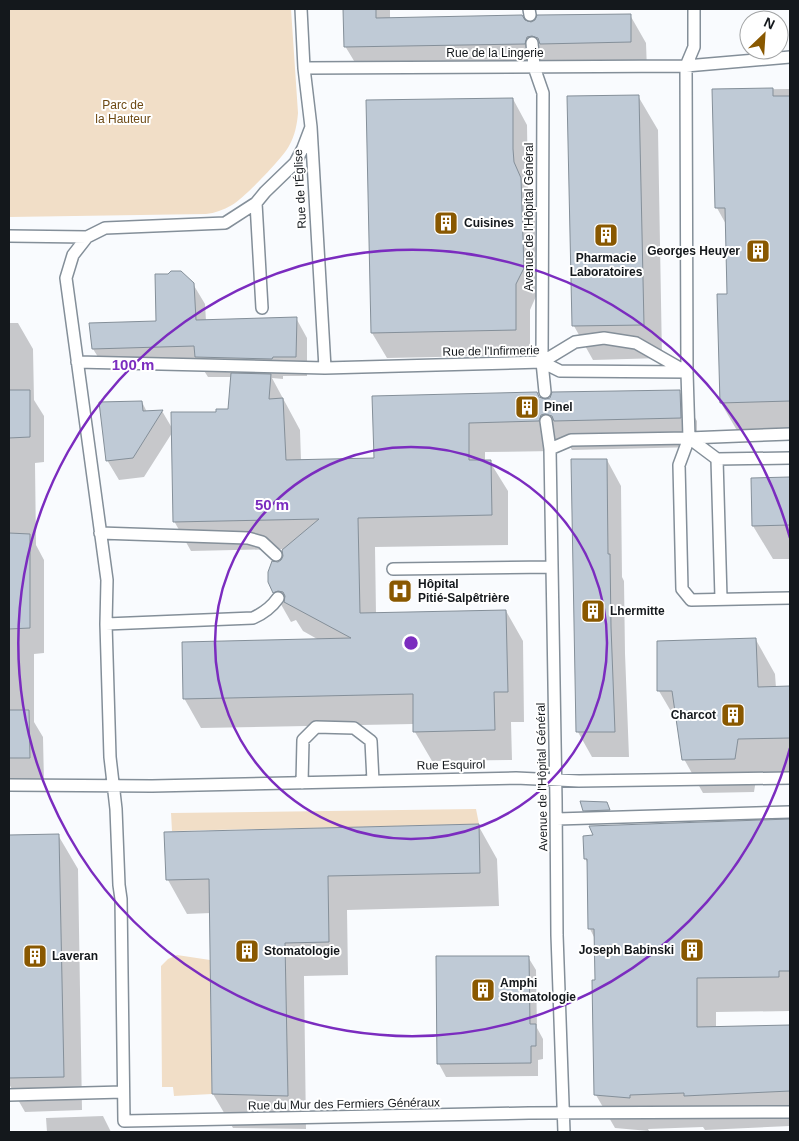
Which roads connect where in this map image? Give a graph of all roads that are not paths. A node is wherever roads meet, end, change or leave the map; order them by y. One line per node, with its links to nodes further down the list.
1 (301, 9): 7 (lane, Rue de l'Église)
2 (694, 9): 5 (lane)
3 (532, 43): 6 (lane, Avenue de l'Hôpital Général)
4 (790, 58): 5 (lane, Rue de la Lingerie)
5 (686, 66): 6 (lane, Rue de la Lingerie); 16 (lane)
6 (534, 67): 7 (lane, Rue de la Lingerie); 14 (lane, Avenue de l'Hôpital Général)
7 (304, 68): 8 (lane, Rue de l'Église)
8 (310, 128): 9 (lane); 15 (lane, Rue de l'Église)
9 (256, 203): 11 (lane); 12 (lane)
10 (9, 236): 11 (lane)
11 (87, 237): 13 (lane)
12 (262, 308)
13 (77, 362): 15 (lane, Rue de l'Infirmerie); 24 (lane)
14 (542, 362): 15 (lane, Rue de l'Infirmerie); 16 (lane, Rue de l'Infirmerie); 16 (lane); 17 (lane, Avenue de l'Hôpital Général)
15 (325, 368)
16 (686, 372): 20 (lane)
17 (545, 392)
18 (546, 421): 21 (lane, Avenue de l'Hôpital Général)
19 (790, 434): 20 (lane)
20 (689, 438): 21 (lane); 23 (lane); 29 (lane)
21 (550, 449): 26 (lane, Avenue de l'Hôpital Général)
22 (790, 458): 23 (lane)
23 (717, 459): 29 (lane)
24 (100, 533): 25 (lane); 31 (lane)
25 (276, 555)
26 (552, 567): 27 (lane); 33 (lane, Avenue de l'Hôpital Général)
27 (393, 569)
28 (278, 598): 31 (lane)
29 (721, 598): 30 (lane)
30 (790, 598)
31 (106, 624): 37 (lane)
32 (790, 778): 33 (lane, Rue Esquirol)
33 (556, 780): 34 (lane, Rue Esquirol); 39 (lane, Avenue de l'Hôpital Général)
34 (373, 781): 35 (lane, Rue Esquirol); 35 (lane)
35 (302, 783): 37 (lane, Rue Esquirol)
36 (9, 785): 37 (lane, Rue Esquirol)
37 (113, 786): 40 (lane)
38 (790, 812): 39 (lane)
39 (557, 820): 43 (lane, Avenue de l'Hôpital Général)
40 (123, 1092): 41 (lane); 44 (lane, Rue du Mur des Fermiers Généraux)
41 (9, 1095)
42 (790, 1112): 43 (lane, Rue du Mur des Fermiers Généraux)
43 (564, 1114): 44 (lane, Rue du Mur des Fermiers Généraux); 45 (lane, Avenue de l'Hôpital Général)
44 (145, 1127)
45 (564, 1132)

